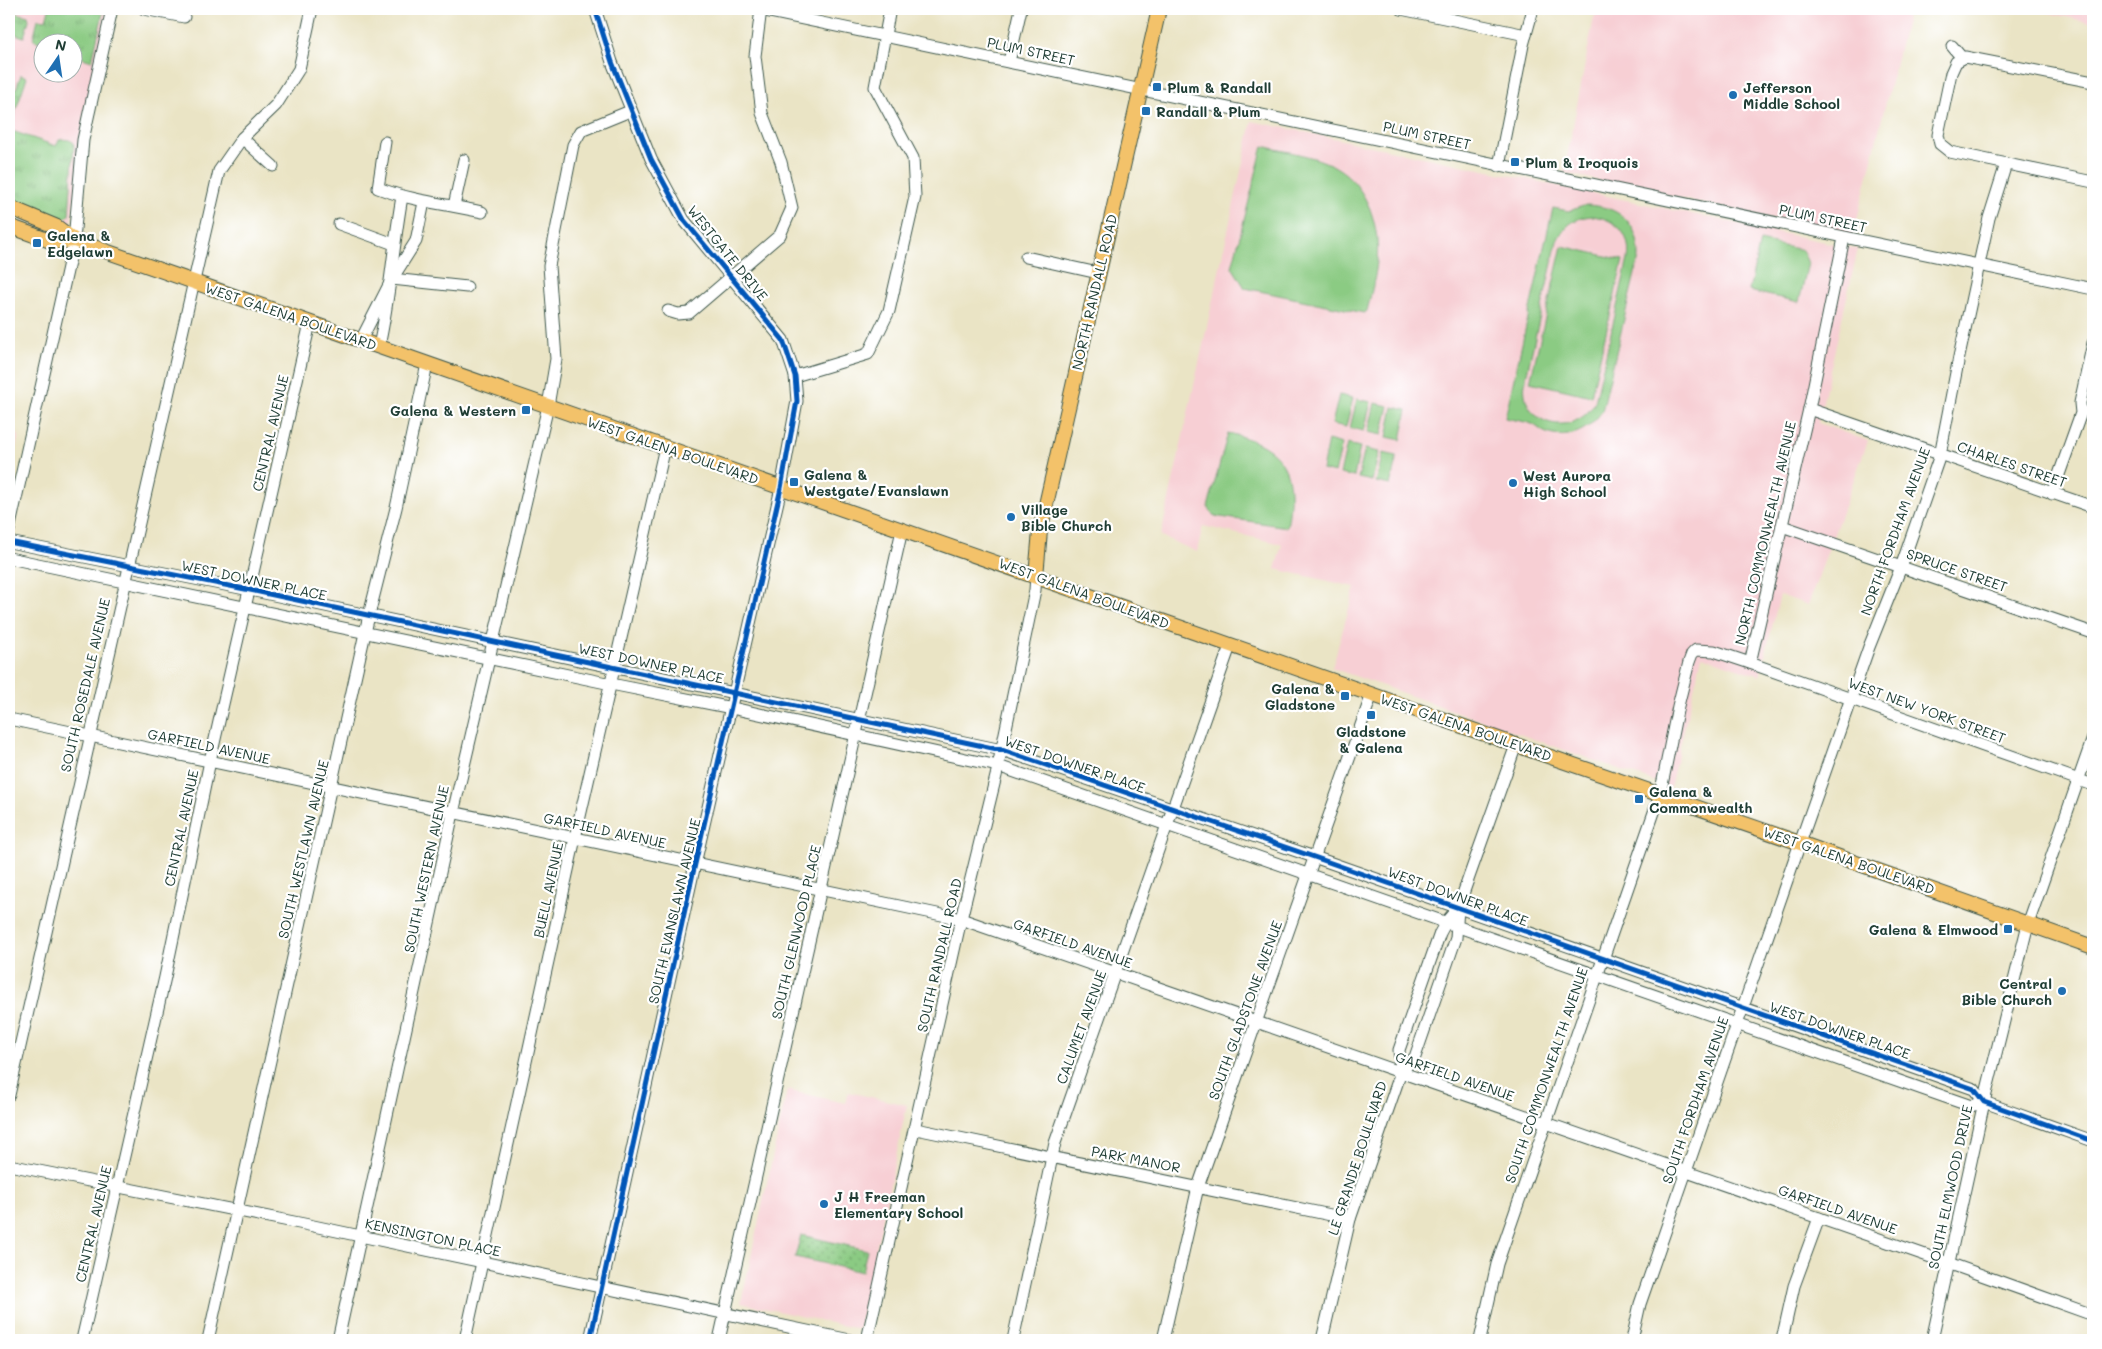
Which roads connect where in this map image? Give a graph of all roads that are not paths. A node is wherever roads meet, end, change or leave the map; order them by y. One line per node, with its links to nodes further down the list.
1 (112, 9): 35 (street)
2 (144, 9): 11 (street)
3 (312, 9): 20 (street, SOUTH ROSEDALE AVENUE)
4 (596, 9): 19 (street, WESTGATE DRIVE)
5 (759, 9): 12 (street, PLUM STREET); 40 (street)
6 (890, 9): 12 (street)
7 (1021, 9): 16 (street)
8 (1159, 9): 18 (main road, NORTH RANDALL ROAD)
9 (1401, 9): 13 (street)
10 (1533, 9): 13 (street)
11 (184, 17)
12 (884, 35): 16 (street, PLUM STREET); 51 (street)
13 (1526, 35): 25 (street)
14 (1952, 46): 15 (street)
15 (1962, 58): 17 (street); 23 (street)
16 (1009, 62): 18 (street, PLUM STREET)
17 (2093, 82)
18 (1141, 90): 25 (street, PLUM STREET); 39 (main road, NORTH RANDALL ROAD)
19 (630, 111): 40 (street, WESTGATE DRIVE); 52 (street, SOUTH WESTERN AVENUE)
20 (242, 138): 24 (street); 42 (street, SOUTH ROSEDALE AVENUE)
21 (385, 142): 27 (street)
22 (464, 160): 29 (street)
23 (2006, 164): 26 (street); 38 (street, NORTH FORDHAM AVENUE)
24 (273, 166)
25 (1499, 166): 34 (street, PLUM STREET)
26 (2093, 182)
27 (402, 197): 28 (street); 36 (street)
28 (424, 202): 29 (street); 41 (street)
29 (454, 206): 31 (street)
30 (9, 207): 35 (main road, WEST GALENA BOULEVARD)
31 (482, 212)
32 (339, 224): 36 (street)
33 (9, 226): 35 (main road, WEST GALENA BOULEVARD)
34 (1844, 238): 38 (street, PLUM STREET); 53 (street, NORTH COMMONWEALTH AVENUE)
35 (74, 240): 42 (main road, WEST GALENA BOULEVARD); 60 (street)
36 (394, 244): 41 (street)
37 (1026, 256): 39 (street)
38 (1978, 265): 44 (street, PLUM STREET); 55 (street, NORTH FORDHAM AVENUE)
39 (1098, 273): 66 (main road, NORTH RANDALL ROAD)
40 (732, 276): 45 (street); 51 (street, WESTGATE DRIVE)
41 (392, 279): 43 (street); 47 (street); 49 (street)
42 (193, 282): 46 (main road, WEST GALENA BOULEVARD); 64 (street, SOUTH ROSEDALE AVENUE)
43 (467, 287)
44 (2093, 289)
45 (668, 311)
46 (310, 323): 47 (main road, WEST GALENA BOULEVARD); 68 (street, CENTRAL AVENUE)
47 (361, 340): 49 (main road, WEST GALENA BOULEVARD)
48 (2093, 343): 57 (street)
49 (379, 346): 50 (main road, WEST GALENA BOULEVARD)
50 (427, 364): 52 (main road, WEST GALENA BOULEVARD); 70 (street, SOUTH WESTLAWN AVENUE)
51 (795, 376): 56 (street, WESTGATE DRIVE)
52 (548, 406): 54 (main road, WEST GALENA BOULEVARD); 73 (street, SOUTH WESTERN AVENUE)
53 (1808, 409): 55 (street, CHARLES STREET); 59 (street, NORTH COMMONWEALTH AVENUE)
54 (665, 447): 56 (main road, WEST GALENA BOULEVARD); 77 (street, BUELL AVENUE)
55 (1940, 455): 57 (street, CHARLES STREET); 65 (street, NORTH FORDHAM AVENUE)
56 (781, 488): 61 (main road, WEST GALENA BOULEVARD); 79 (street, SOUTH EVANSLAWN AVENUE)
57 (2052, 494): 58 (street, CHARLES STREET)
58 (2093, 507)
59 (1782, 526): 65 (street, SPRUCE STREET); 76 (street, NORTH COMMONWEALTH AVENUE)
60 (9, 530)
61 (902, 530): 66 (main road, WEST GALENA BOULEVARD); 83 (street, SOUTH GLENWOOD PLACE)
62 (9, 542): 64 (street, WEST DOWNER PLACE)
63 (9, 558): 67 (street, WEST DOWNER PLACE)
64 (128, 566): 67 (street, SOUTH ROSEDALE AVENUE); 68 (street, WEST DOWNER PLACE)
65 (1901, 567): 72 (street, SPRUCE STREET); 81 (street, NORTH FORDHAM AVENUE)
66 (1036, 576): 74 (main road, WEST GALENA BOULEVARD); 89 (street, SOUTH RANDALL ROAD)
67 (124, 583): 69 (street, WEST DOWNER PLACE); 86 (street, SOUTH ROSEDALE AVENUE)
68 (250, 590): 69 (street, CENTRAL AVENUE); 70 (street, WEST DOWNER PLACE)
69 (246, 608): 71 (street, WEST DOWNER PLACE); 90 (street, CENTRAL AVENUE)
70 (369, 615): 71 (street, SOUTH WESTLAWN AVENUE); 73 (street, WEST DOWNER PLACE)
71 (365, 633): 75 (street, WEST DOWNER PLACE); 94 (street, SOUTH WESTLAWN AVENUE)
72 (2093, 633)
73 (493, 642): 75 (street, SOUTH WESTERN AVENUE); 77 (street, WEST DOWNER PLACE)
74 (1230, 646): 80 (main road, WEST GALENA BOULEVARD); 96 (street, CALUMET AVENUE)
75 (489, 659): 78 (street, WEST DOWNER PLACE); 97 (street, SOUTH WESTERN AVENUE)
76 (1750, 663): 81 (street, WEST NEW YORK STREET); 95 (street, NORTH COMMONWEALTH AVENUE)
77 (615, 667): 78 (street, BUELL AVENUE); 79 (street, WEST DOWNER PLACE)
78 (611, 684): 82 (street, WEST DOWNER PLACE); 99 (street, BUELL AVENUE)
79 (736, 692): 82 (street, SOUTH EVANSLAWN AVENUE); 83 (street, WEST DOWNER PLACE)
80 (1372, 694): 88 (main road, WEST GALENA BOULEVARD); 101 (street, SOUTH GLADSTONE AVENUE)
81 (1852, 699): 92 (street, WEST NEW YORK STREET); 100 (street, NORTH FORDHAM AVENUE)
82 (732, 708): 85 (street, WEST DOWNER PLACE); 102 (street, SOUTH EVANSLAWN AVENUE)
83 (860, 718): 85 (street, SOUTH GLENWOOD PLACE); 89 (street, WEST DOWNER PLACE)
84 (9, 719): 86 (street, GARFIELD AVENUE)
85 (856, 735): 91 (street, WEST DOWNER PLACE); 104 (street, SOUTH GLENWOOD PLACE)
86 (89, 736): 90 (street, GARFIELD AVENUE); 117 (street, SOUTH ROSEDALE AVENUE)
87 (2093, 738): 92 (street, SOUTH ELMWOOD DRIVE)
88 (1516, 745): 95 (main road, WEST GALENA BOULEVARD); 105 (street, LE GRANDE BOULEVARD)
89 (1002, 750): 91 (street, SOUTH RANDALL ROAD); 96 (street, WEST DOWNER PLACE)
90 (210, 761): 94 (street, GARFIELD AVENUE); 125 (street, CENTRAL AVENUE)
91 (998, 766): 98 (street, WEST DOWNER PLACE); 106 (street, SOUTH RANDALL ROAD)
92 (2079, 780): 93 (street, WEST NEW YORK STREET); 108 (street, SOUTH ELMWOOD DRIVE)
93 (2093, 785)
94 (332, 788): 97 (street, GARFIELD AVENUE); 127 (street, SOUTH WESTLAWN AVENUE)
95 (1660, 795): 100 (main road, WEST GALENA BOULEVARD); 110 (street, SOUTH COMMONWEALTH AVENUE)
96 (1173, 810): 98 (street, CALUMET AVENUE); 101 (street, WEST DOWNER PLACE)
97 (453, 813): 99 (street, GARFIELD AVENUE); 130 (street, SOUTH WESTERN AVENUE)
98 (1168, 824): 103 (street, WEST DOWNER PLACE); 111 (street, CALUMET AVENUE)
99 (575, 838): 102 (street, GARFIELD AVENUE); 131 (street, BUELL AVENUE)
100 (1800, 843): 108 (main road, WEST GALENA BOULEVARD); 113 (street, SOUTH FORDHAM AVENUE)
101 (1314, 857): 103 (street, SOUTH GLADSTONE AVENUE); 105 (street, WEST DOWNER PLACE)
102 (695, 864): 104 (street, GARFIELD AVENUE); 133 (street, SOUTH EVANSLAWN AVENUE)
103 (1308, 876): 107 (street, WEST DOWNER PLACE); 114 (street, SOUTH GLADSTONE AVENUE)
104 (820, 890): 106 (street, GARFIELD AVENUE); 134 (street, SOUTH GLENWOOD PLACE)
105 (1458, 908): 107 (street, LE GRANDE BOULEVARD); 110 (street, WEST DOWNER PLACE)
106 (962, 920): 111 (street, GARFIELD AVENUE); 120 (street, SOUTH RANDALL ROAD)
107 (1451, 924): 112 (street, WEST DOWNER PLACE); 116 (street, LE GRANDE BOULEVARD); 116 (street, LE GRANDE BOULEVARD)
108 (2028, 924): 109 (main road, WEST GALENA BOULEVARD); 118 (street, SOUTH ELMWOOD DRIVE)
109 (2093, 947)
110 (1602, 959): 112 (street, SOUTH COMMONWEALTH AVENUE); 113 (street, WEST DOWNER PLACE)
111 (1116, 974): 114 (street, GARFIELD AVENUE); 122 (street, CALUMET AVENUE)
112 (1597, 974): 115 (street, WEST DOWNER PLACE); 119 (street, SOUTH COMMONWEALTH AVENUE)
113 (1742, 1008): 115 (street, SOUTH FORDHAM AVENUE); 118 (street, WEST DOWNER PLACE)
114 (1256, 1023): 116 (street, GARFIELD AVENUE); 126 (street, SOUTH GLADSTONE AVENUE)
115 (1737, 1024): 118 (street, WEST DOWNER PLACE); 124 (street, SOUTH FORDHAM AVENUE)
116 (1401, 1072): 119 (street, GARFIELD AVENUE); 129 (street, LE GRANDE BOULEVARD)
117 (9, 1095)
118 (1984, 1102): 121 (street, WEST DOWNER PLACE); 132 (street, SOUTH ELMWOOD DRIVE)
119 (1546, 1123): 124 (street, GARFIELD AVENUE); 147 (street, SOUTH COMMONWEALTH AVENUE)
120 (916, 1129): 122 (street, PARK MANOR); 143 (street, SOUTH RANDALL ROAD)
121 (2093, 1141)
122 (1051, 1157): 126 (street, PARK MANOR); 144 (street, CALUMET AVENUE)
123 (9, 1165): 125 (street, KENSINGTON PLACE)
124 (1687, 1172): 128 (street, GARFIELD AVENUE); 148 (street, SOUTH FORDHAM AVENUE)
125 (116, 1187): 127 (street, KENSINGTON PLACE); 136 (street, CENTRAL AVENUE)
126 (1198, 1187): 129 (street, PARK MANOR); 145 (street, SOUTH GLADSTONE AVENUE)
127 (236, 1212): 130 (street, KENSINGTON PLACE); 137 (street, SOUTH WESTLAWN AVENUE)
128 (1819, 1218): 132 (street, GARFIELD AVENUE); 149 (street)
129 (1350, 1219): 146 (street, LE GRANDE BOULEVARD)
130 (360, 1237): 131 (street, KENSINGTON PLACE); 138 (street, SOUTH WESTERN AVENUE)
131 (482, 1263): 133 (street, KENSINGTON PLACE); 139 (street, BUELL AVENUE)
132 (1948, 1263): 135 (street, GARFIELD AVENUE); 150 (street, SOUTH ELMWOOD DRIVE)
133 (602, 1287): 134 (street, KENSINGTON PLACE); 140 (street, SOUTH EVANSLAWN AVENUE)
134 (725, 1314): 141 (street, SOUTH GLENWOOD PLACE); 142 (street, KENSINGTON PLACE)
135 (2093, 1315)
136 (82, 1340)
137 (208, 1340)
138 (338, 1340)
139 (465, 1340)
140 (590, 1340)
141 (719, 1340)
142 (850, 1340)
143 (868, 1340)
144 (1013, 1340)
145 (1163, 1340)
146 (1322, 1340)
147 (1480, 1340)
148 (1632, 1340)
149 (1782, 1340)
150 (1932, 1340)

